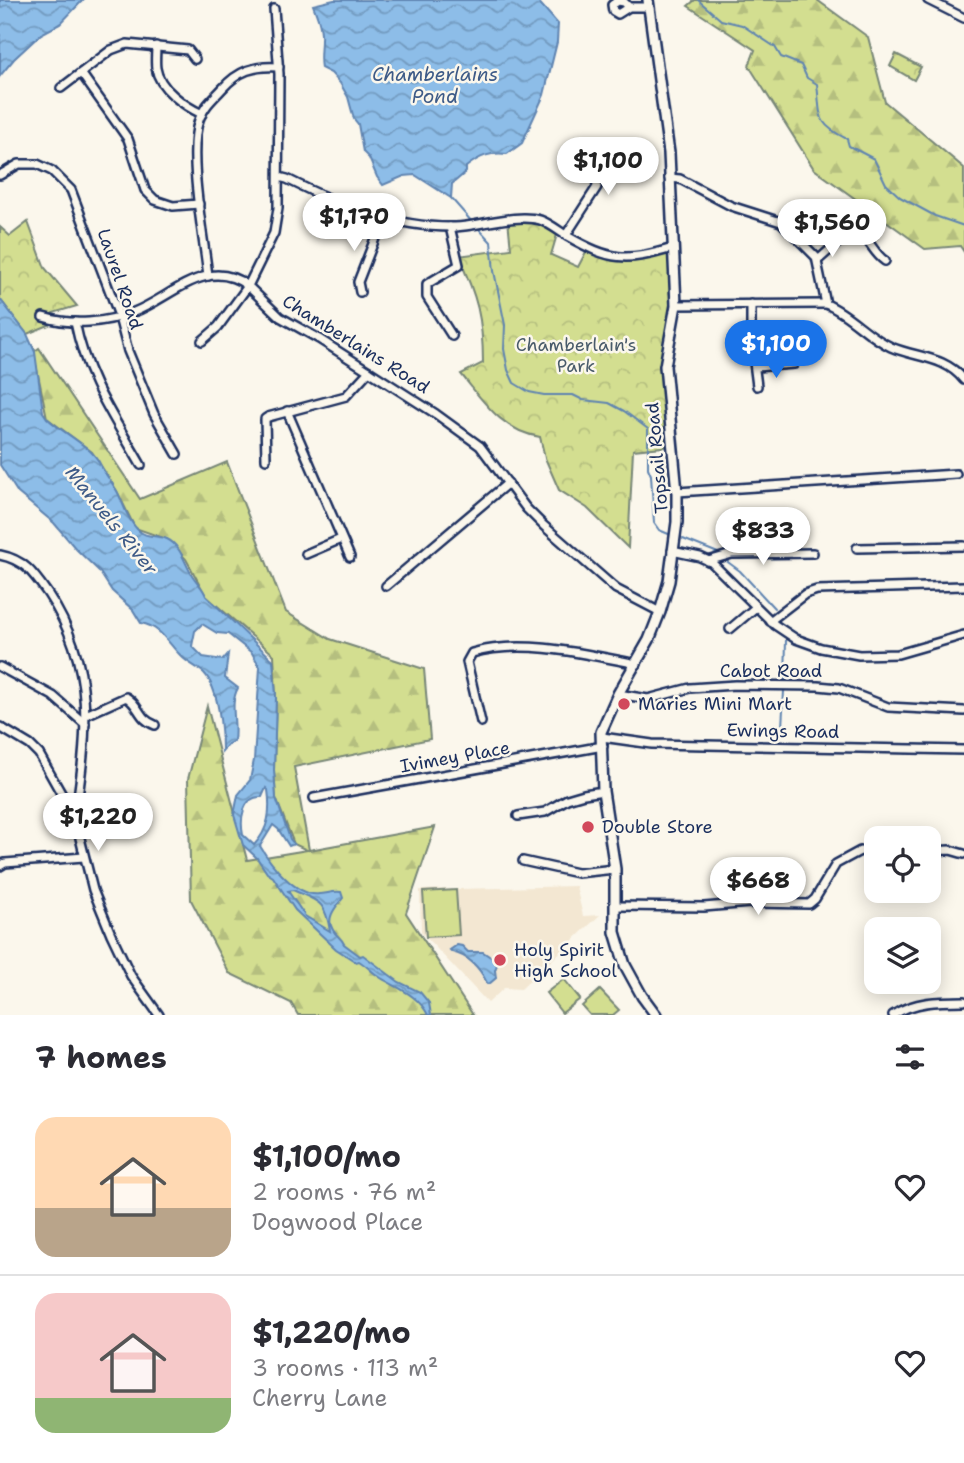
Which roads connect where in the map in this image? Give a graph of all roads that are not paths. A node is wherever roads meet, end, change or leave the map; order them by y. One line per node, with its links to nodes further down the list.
1 (928, 0): 5 (street)
2 (648, 4): 3 (street); 15 (main road, Topsail Road)
3 (629, 7)
4 (275, 9): 8 (street)
5 (964, 18)
6 (156, 46): 7 (street); 9 (street); 11 (street)
7 (195, 59)
8 (279, 67): 11 (street); 14 (street)
9 (81, 73): 10 (street); 16 (street)
10 (61, 88)
11 (202, 114): 16 (street)
12 (583, 161): 19 (street)
13 (0, 176): 30 (street, Laurel Road)
14 (279, 177): 17 (street); 24 (street)
15 (669, 178): 20 (main road, Topsail Road); 21 (street)
16 (200, 204): 23 (street)
17 (383, 218): 18 (street); 25 (street)
18 (450, 226): 19 (street); 32 (street)
19 (566, 235): 20 (street)
20 (673, 248): 28 (main road, Topsail Road)
21 (818, 260): 22 (street); 27 (street)
22 (885, 261)
23 (208, 276): 24 (street); 30 (street)
24 (248, 286): 33 (street); 36 (street, Chamberlains Road)
25 (360, 292)
26 (751, 304): 27 (street); 28 (street); 35 (street)
27 (827, 304): 37 (street)
28 (677, 305): 45 (main road, Topsail Road)
29 (43, 317): 31 (street)
30 (119, 317): 31 (street); 40 (street, Laurel Road)
31 (75, 322): 42 (street)
32 (452, 336)
33 (202, 341)
34 (794, 364): 35 (street)
35 (756, 367): 38 (street)
36 (369, 371): 39 (street); 44 (street, Chamberlains Road)
37 (964, 380)
38 (757, 386)
39 (287, 411): 41 (street); 46 (street)
40 (177, 454)
41 (265, 459)
42 (141, 465)
43 (956, 474): 45 (street)
44 (508, 483): 55 (street); 58 (street, Chamberlains Road)
45 (677, 492): 49 (main road, Topsail Road)
46 (341, 539): 51 (street); 53 (street)
47 (964, 546): 48 (street)
48 (857, 548)
49 (672, 551): 54 (street); 58 (main road, Topsail Road)
50 (813, 552): 54 (street)
51 (306, 554)
52 (0, 555): 66 (street)
53 (350, 557)
54 (708, 561): 57 (street)
55 (386, 586)
56 (964, 586): 59 (street)
57 (755, 607): 59 (street); 60 (street)
58 (660, 612): 62 (main road, Topsail Road)
59 (770, 621): 61 (street)
60 (730, 629)
61 (964, 635)
62 (637, 664): 64 (main road, Topsail Road); 67 (street)
63 (0, 667): 68 (street)
64 (618, 694): 65 (street, Cabot Road); 71 (main road, Topsail Road)
65 (964, 710)
66 (86, 715): 68 (street); 69 (street)
67 (481, 722)
68 (85, 724): 76 (street)
69 (155, 725)
70 (0, 727): 76 (street)
71 (602, 741): 72 (street, Ewings Road); 73 (main road, Topsail Road); 74 (street, Ivimey Place)
72 (964, 750)
73 (603, 792): 75 (street); 83 (main road, Topsail Road)
74 (313, 798)
75 (517, 817)
76 (75, 818): 80 (street)
77 (941, 850): 79 (street)
78 (864, 851): 84 (street)
79 (964, 854)
80 (84, 857): 82 (street); 86 (street)
81 (523, 862): 83 (street)
82 (2, 863)
83 (615, 869): 84 (main road, Topsail Road)
84 (615, 906): 87 (main road, Topsail Road)
85 (964, 1001): 88 (street)
86 (159, 1015)
87 (656, 1015)
88 (893, 1015)

